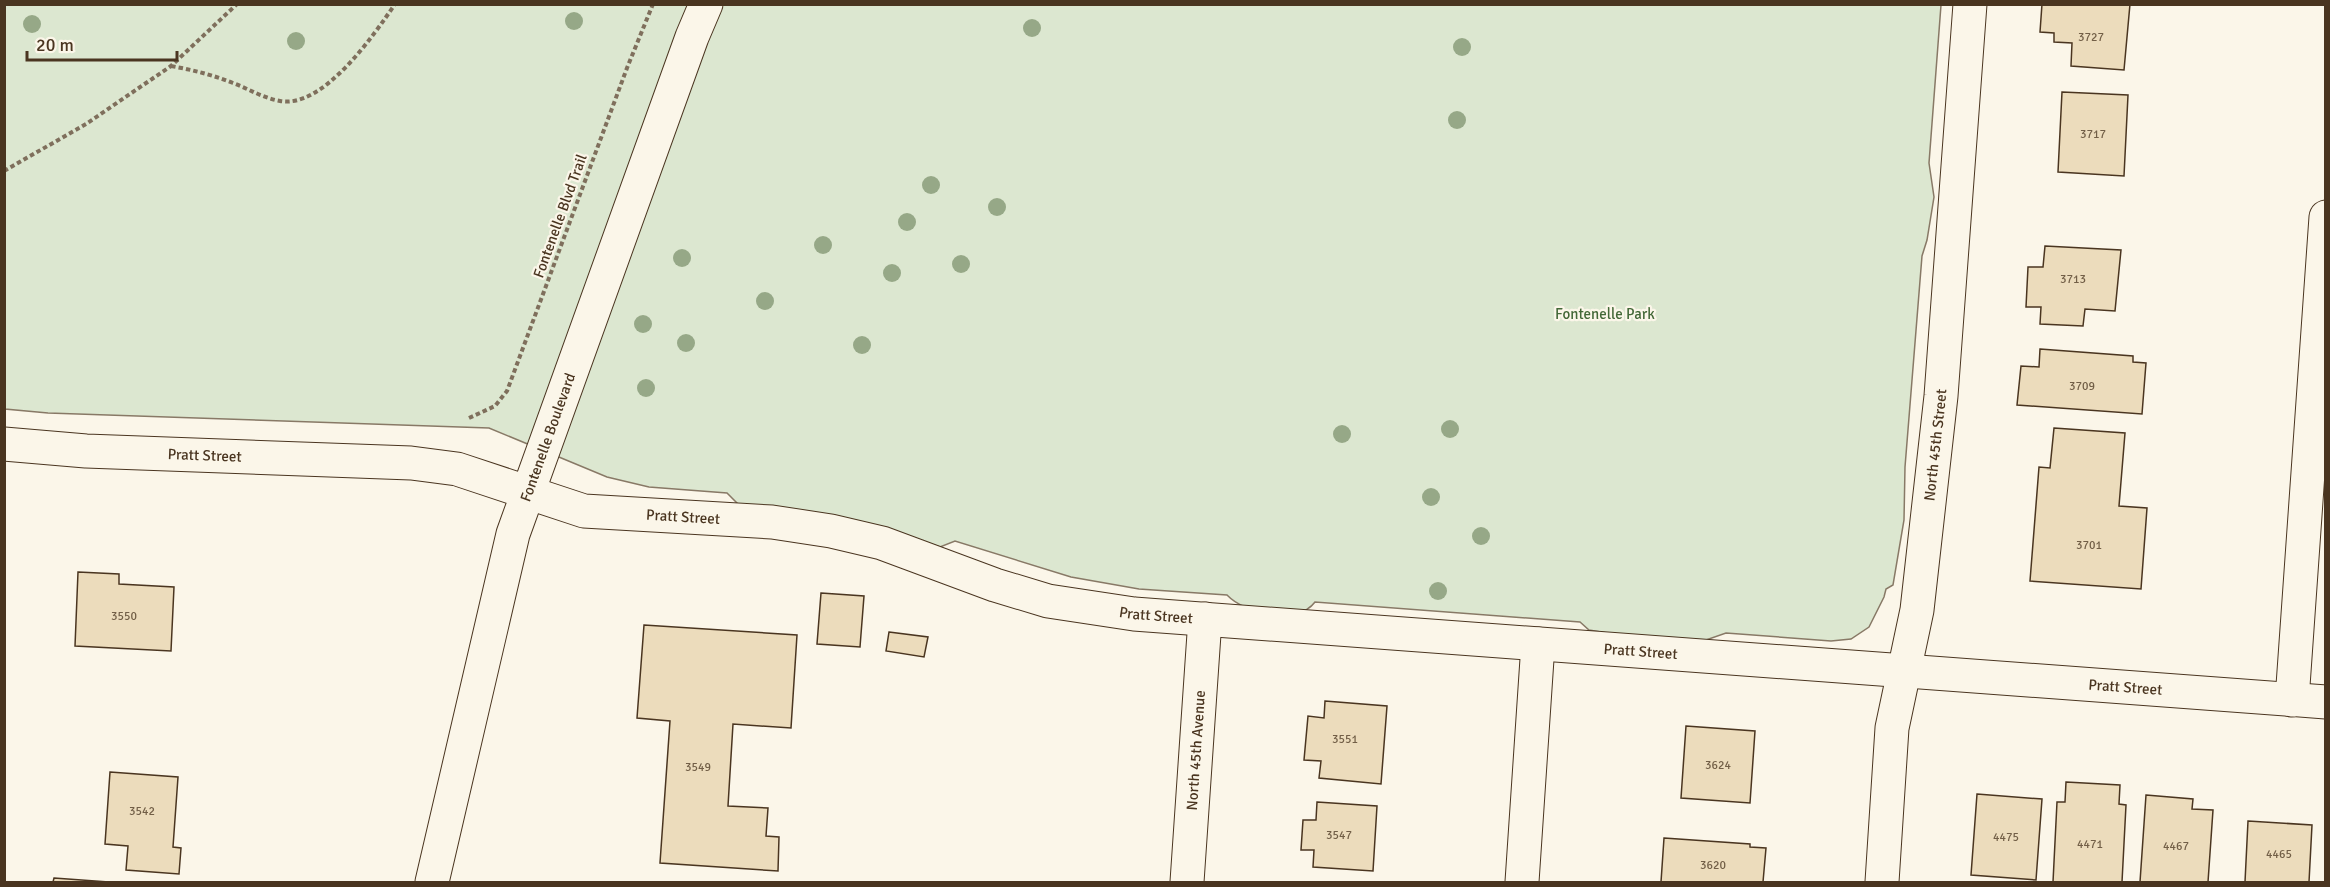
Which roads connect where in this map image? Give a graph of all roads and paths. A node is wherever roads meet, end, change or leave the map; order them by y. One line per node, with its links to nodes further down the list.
1 (237, 4): 6 (path)
2 (395, 4): 6 (path)
3 (653, 4): 9 (path, Fontenelle Blvd Trail)
4 (706, 4): 11 (street, Fontenelle Boulevard)
5 (1970, 4): 14 (street, North 45th Street)
6 (171, 66): 7 (path)
7 (4, 171)
8 (2325, 217): 15 (street)
9 (469, 418)
10 (4, 444): 11 (street, Pratt Street)
11 (526, 493): 12 (street, Pratt Street); 17 (street, Fontenelle Boulevard)
12 (1205, 619): 13 (street, Pratt Street); 18 (street, North 45th Avenue)
13 (1538, 644): 14 (street, Pratt Street); 19 (street)
14 (1904, 671): 15 (street, Pratt Street); 20 (street, North 45th Street)
15 (2292, 700): 16 (street, Pratt Street)
16 (2325, 702)
17 (432, 882)
18 (1187, 882)
19 (1522, 882)
20 (1882, 882)

